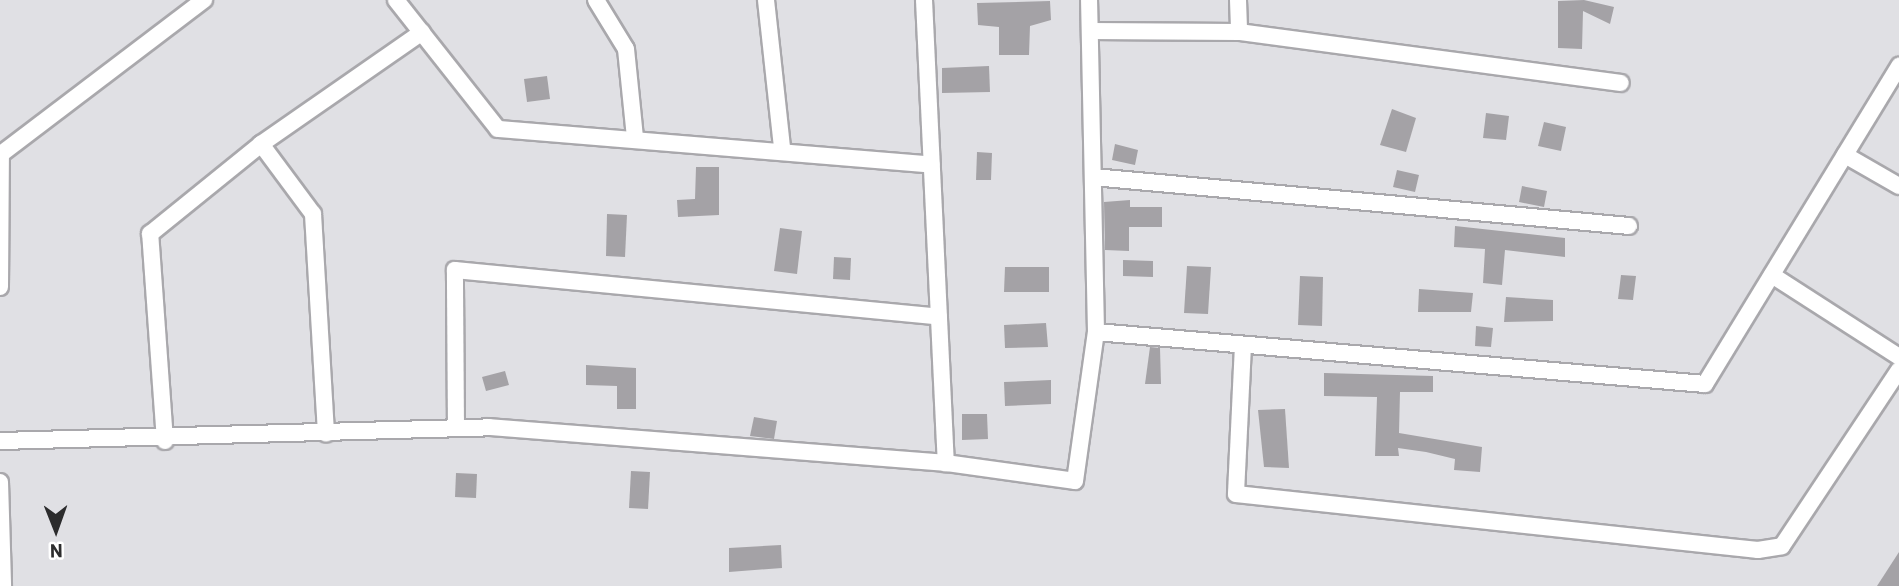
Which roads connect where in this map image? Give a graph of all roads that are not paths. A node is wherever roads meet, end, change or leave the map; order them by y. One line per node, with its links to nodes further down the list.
1 (204, 0): 22 (street)
2 (396, 0): 9 (street)
3 (596, 0): 13 (street)
4 (766, 0): 15 (street)
5 (924, 0): 17 (street)
6 (1089, 0): 8 (street)
7 (1238, 0): 10 (street)
8 (1090, 31): 10 (street); 18 (street)
9 (422, 32): 13 (street); 14 (street)
10 (1239, 32): 12 (street)
11 (1899, 66): 16 (street)
12 (1621, 83)
13 (635, 138): 15 (street)
14 (261, 144): 29 (street); 31 (street)
15 (782, 148): 17 (street)
16 (1845, 155): 19 (street); 21 (street)
17 (932, 165): 23 (street)
18 (1093, 177): 20 (street); 24 (street)
19 (1899, 186)
20 (1629, 226)
21 (1772, 275): 25 (street); 26 (street)
22 (0, 287)
23 (939, 317): 28 (street); 32 (street)
24 (1096, 332): 25 (street); 32 (street)
25 (1243, 345): 27 (street)
26 (1899, 357)
27 (1899, 370)
28 (456, 428): 29 (street); 32 (street)
29 (326, 434): 31 (street)
30 (0, 441): 31 (street)
31 (165, 441)
32 (946, 463)
33 (0, 482): 34 (street)
34 (3, 586)

